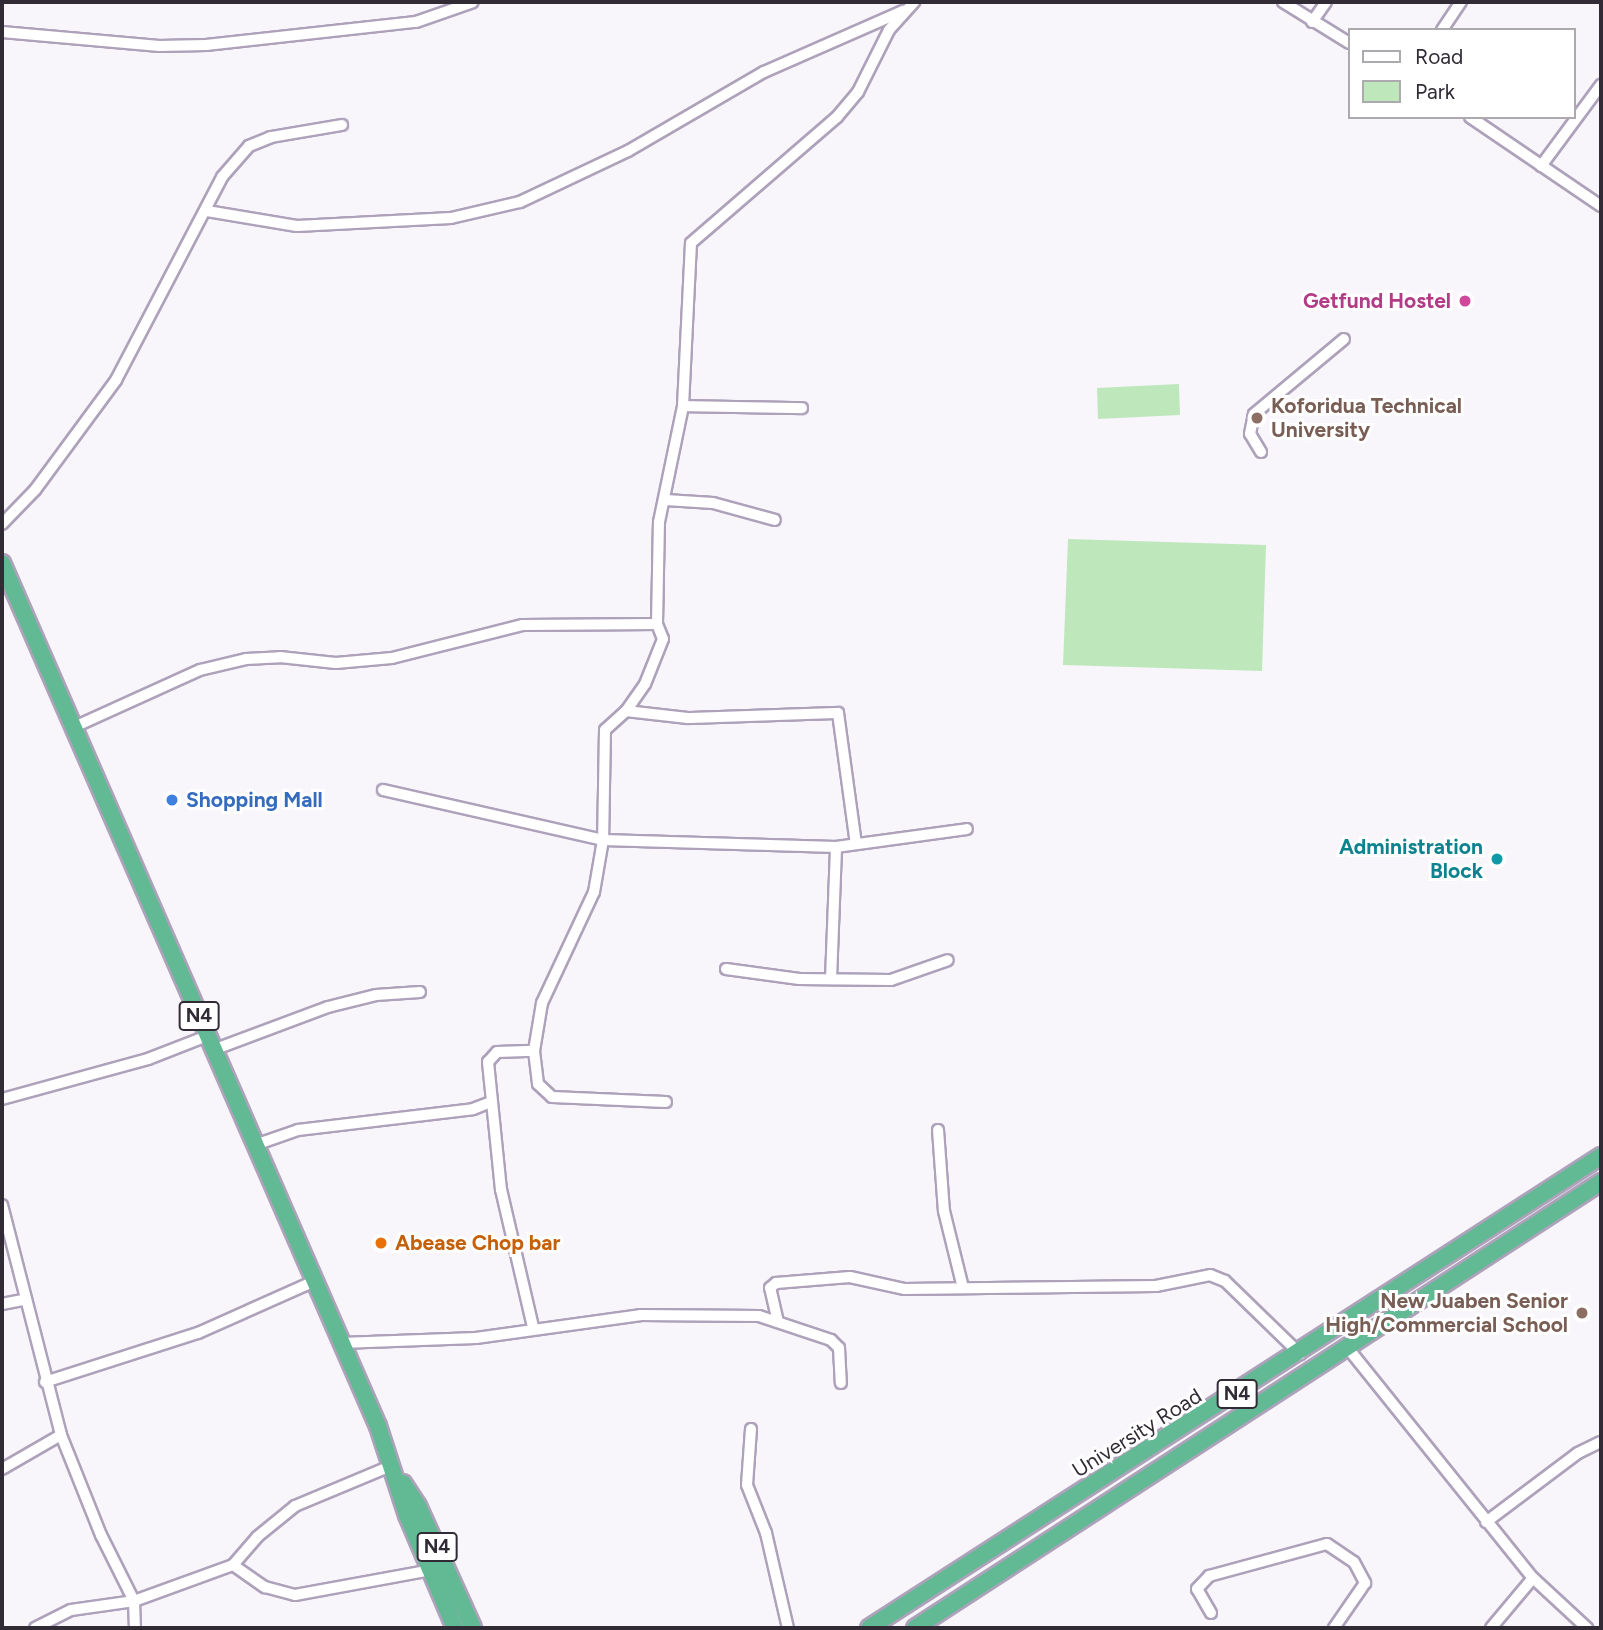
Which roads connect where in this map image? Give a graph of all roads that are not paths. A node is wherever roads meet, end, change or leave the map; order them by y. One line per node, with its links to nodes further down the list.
1 (473, 2): 9 (street)
2 (914, 2): 6 (street)
3 (1283, 2): 7 (street)
4 (1326, 2): 7 (street)
5 (1461, 2): 8 (street)
6 (903, 11): 16 (street); 18 (street)
7 (1312, 22): 10 (street)
8 (1443, 28)
9 (2, 32)
10 (1348, 42)
11 (1601, 85): 14 (street)
12 (1473, 119): 14 (street)
13 (342, 125): 16 (street)
14 (1541, 166): 15 (street)
15 (1601, 206)
16 (207, 211): 23 (street)
17 (1344, 339): 20 (street)
18 (683, 406): 19 (street); 21 (street)
19 (802, 408)
20 (1261, 452)
21 (666, 500): 22 (street); 25 (street)
22 (775, 520)
23 (2, 524)
24 (2, 563): 27 (highway, N4)
25 (657, 624): 26 (street); 27 (street)
26 (626, 711): 30 (street); 31 (street)
27 (72, 728): 37 (highway, N4)
28 (383, 790): 30 (street)
29 (967, 829): 31 (street)
30 (603, 840): 32 (street); 38 (street)
31 (856, 844): 32 (street)
32 (836, 846): 35 (street)
33 (948, 960): 35 (street)
34 (726, 970): 35 (street)
35 (831, 979)
36 (420, 992): 37 (street)
37 (210, 1043): 39 (street); 43 (highway, N4)
38 (534, 1051): 40 (street); 41 (street)
39 (2, 1099)
40 (491, 1102): 43 (street); 52 (street)
41 (666, 1102)
42 (938, 1130): 48 (street)
43 (255, 1145): 47 (highway, N4)
44 (1601, 1156): 55 (highway, University Road / N4)
45 (1601, 1182): 54 (highway, University Road / N4)
46 (2, 1205): 49 (street)
47 (315, 1282): 53 (highway, N4); 56 (street)
48 (962, 1288): 51 (street); 55 (street)
49 (23, 1300): 50 (street); 56 (street)
50 (2, 1304)
51 (778, 1322): 52 (street); 57 (street)
52 (533, 1327): 53 (street)
53 (341, 1342): 61 (highway, N4)
54 (1347, 1347): 63 (street); 75 (highway, University Road / N4)
55 (1300, 1354): 74 (highway, University Road / N4)
56 (45, 1381): 59 (street)
57 (841, 1384)
58 (751, 1429): 73 (street)
59 (61, 1435): 62 (street); 67 (street)
60 (1601, 1442): 63 (street)
61 (393, 1468): 64 (street); 65 (highway, N4); 72 (highway, N4)
62 (2, 1469)
63 (1486, 1522): 66 (street)
64 (233, 1565): 65 (street); 67 (street)
65 (431, 1570): 71 (highway, N4)
66 (1533, 1578): 77 (street); 78 (street)
67 (134, 1601): 69 (street); 70 (street)
68 (1211, 1613): 76 (street)
69 (35, 1628)
70 (135, 1628)
71 (455, 1628)
72 (473, 1628)
73 (788, 1628)
74 (869, 1628)
75 (915, 1628)
76 (1334, 1628)
77 (1491, 1628)
78 (1587, 1628)

